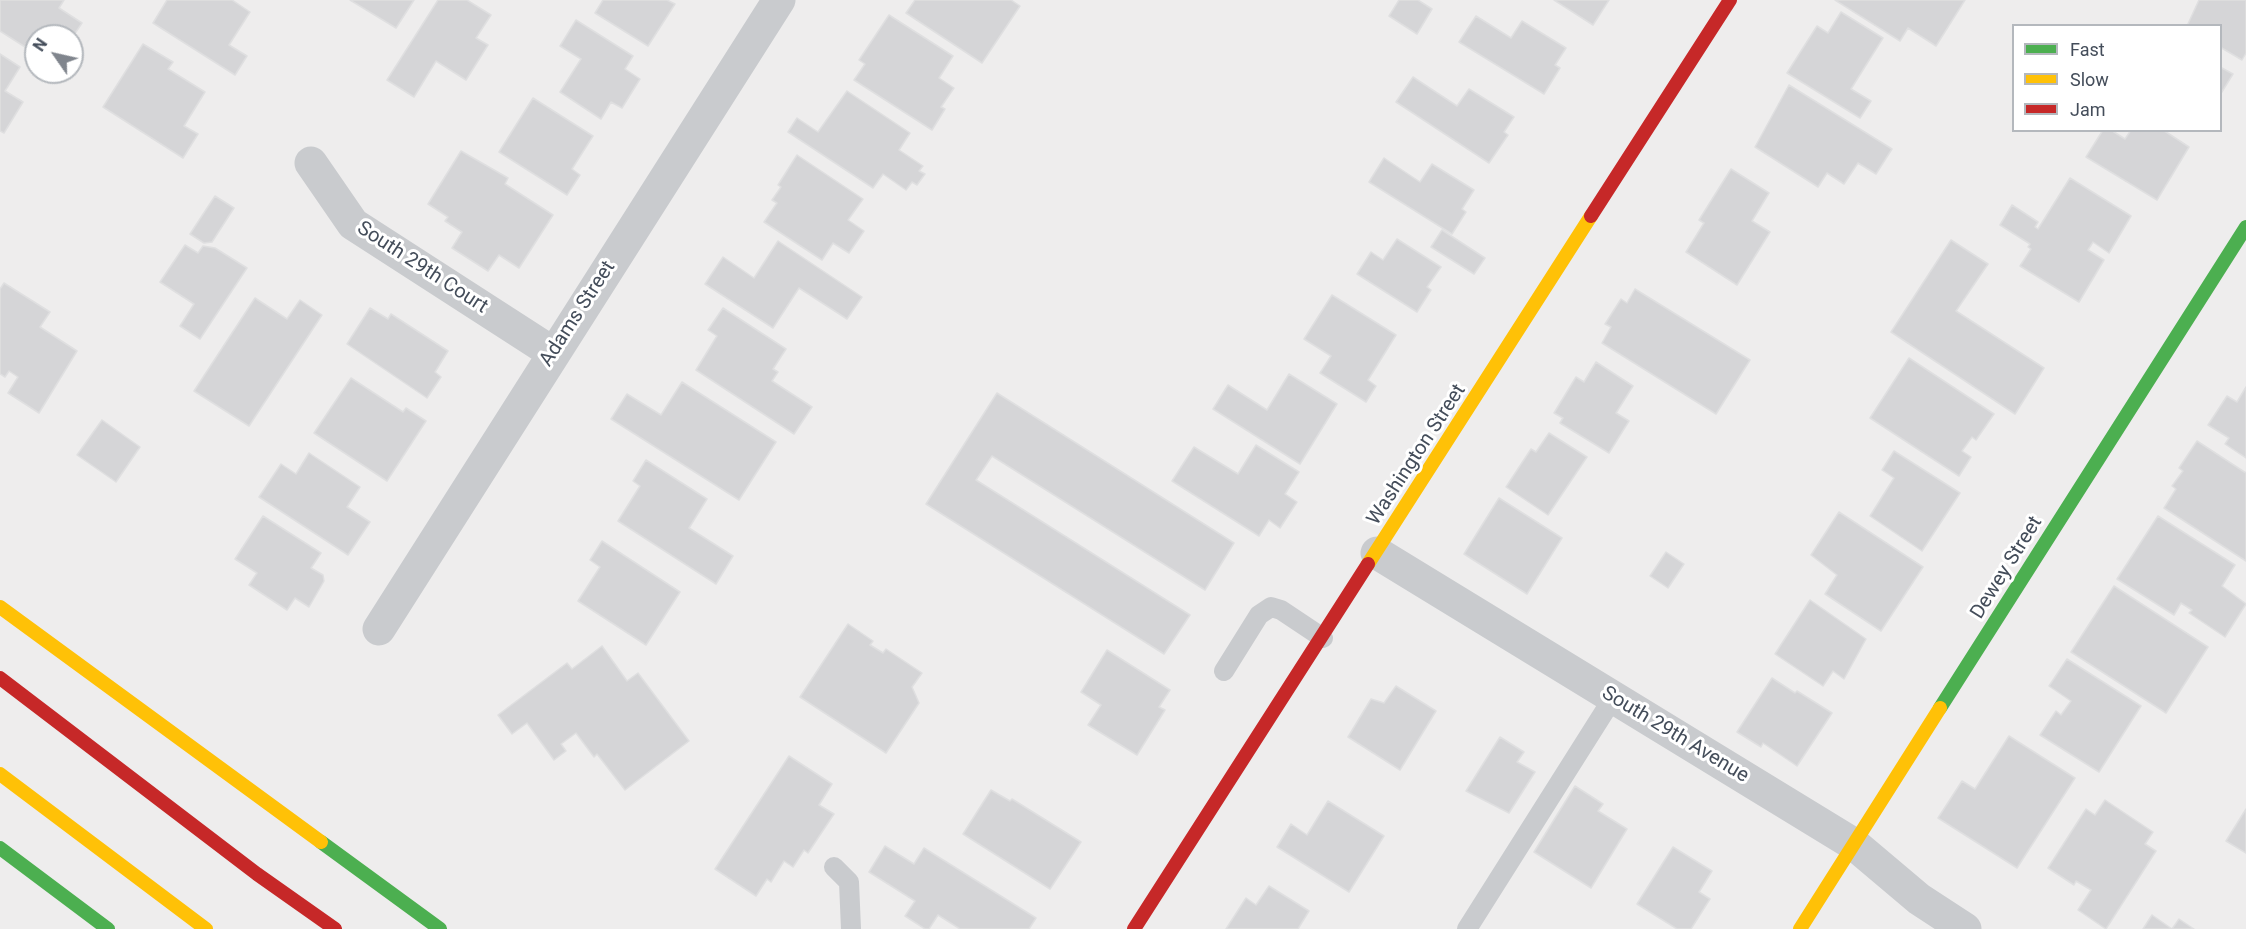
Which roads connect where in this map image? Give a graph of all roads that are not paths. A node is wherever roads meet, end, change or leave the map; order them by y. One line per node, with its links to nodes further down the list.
1 (779, 0): 5 (street, Adams Street)
2 (1730, 0): 6 (main road, Washington Street)
3 (311, 163): 5 (street, South 29th Court)
4 (2246, 227): 16 (main road, Dewey Street)
5 (553, 353): 9 (street, Adams Street)
6 (1377, 553): 10 (main road, Washington Street); 14 (street, South 29th Avenue)
7 (0, 591): 11 (main road)
8 (0, 607): 11 (main road)
9 (379, 629)
10 (1323, 638): 12 (lane); 24 (main road, Washington Street)
11 (44, 641): 22 (main road)
12 (1224, 671)
13 (0, 678): 21 (main road)
14 (1613, 698): 16 (street, South 29th Avenue); 25 (lane)
15 (0, 774): 20 (main road)
16 (1855, 845): 26 (main road, Dewey Street); 27 (street, South 29th Avenue)
17 (0, 848): 19 (main road)
18 (834, 867): 23 (lane)
19 (108, 929)
20 (206, 929)
21 (335, 929)
22 (440, 929)
23 (851, 929)
24 (1134, 929)
25 (1467, 929)
26 (1800, 929)
27 (1965, 929)

